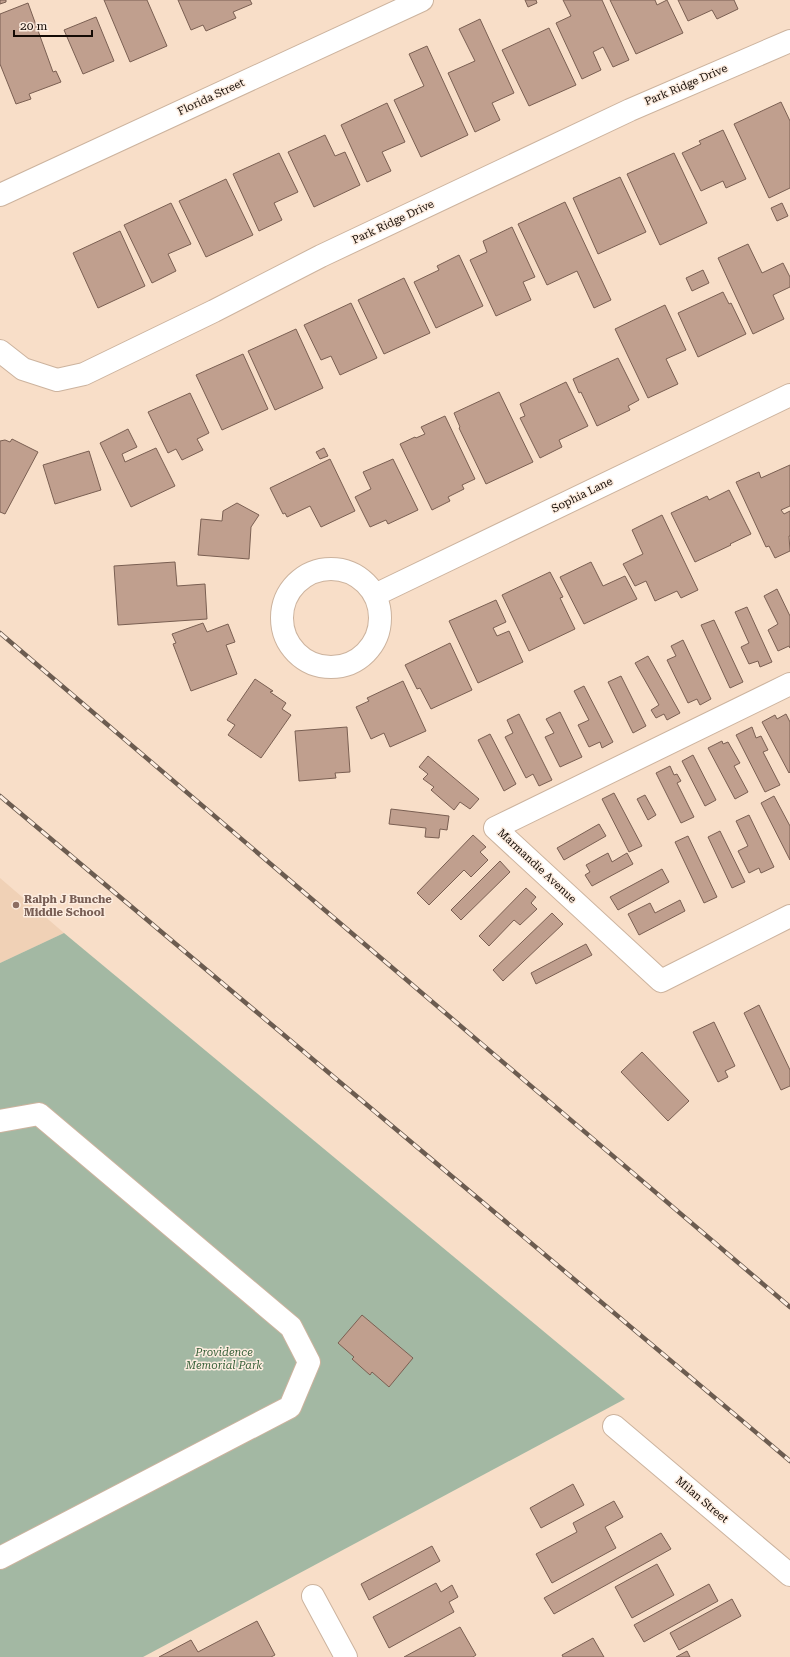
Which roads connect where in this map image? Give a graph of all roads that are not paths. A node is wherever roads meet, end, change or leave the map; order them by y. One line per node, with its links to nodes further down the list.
1 (422, 0): 3 (street, Florida Street)
2 (790, 41): 4 (street, Park Ridge Drive)
3 (0, 195)
4 (0, 351)
5 (790, 395): 6 (street, Sophia Lane)
6 (375, 595): 6 (street)
7 (790, 684): 8 (street, Marmandie Avenue)
8 (790, 916)
9 (0, 1121): 11 (street)
10 (614, 1426): 12 (street, Milan Street)
11 (0, 1558)
12 (790, 1575)
13 (313, 1596): 14 (street)
14 (346, 1657)

